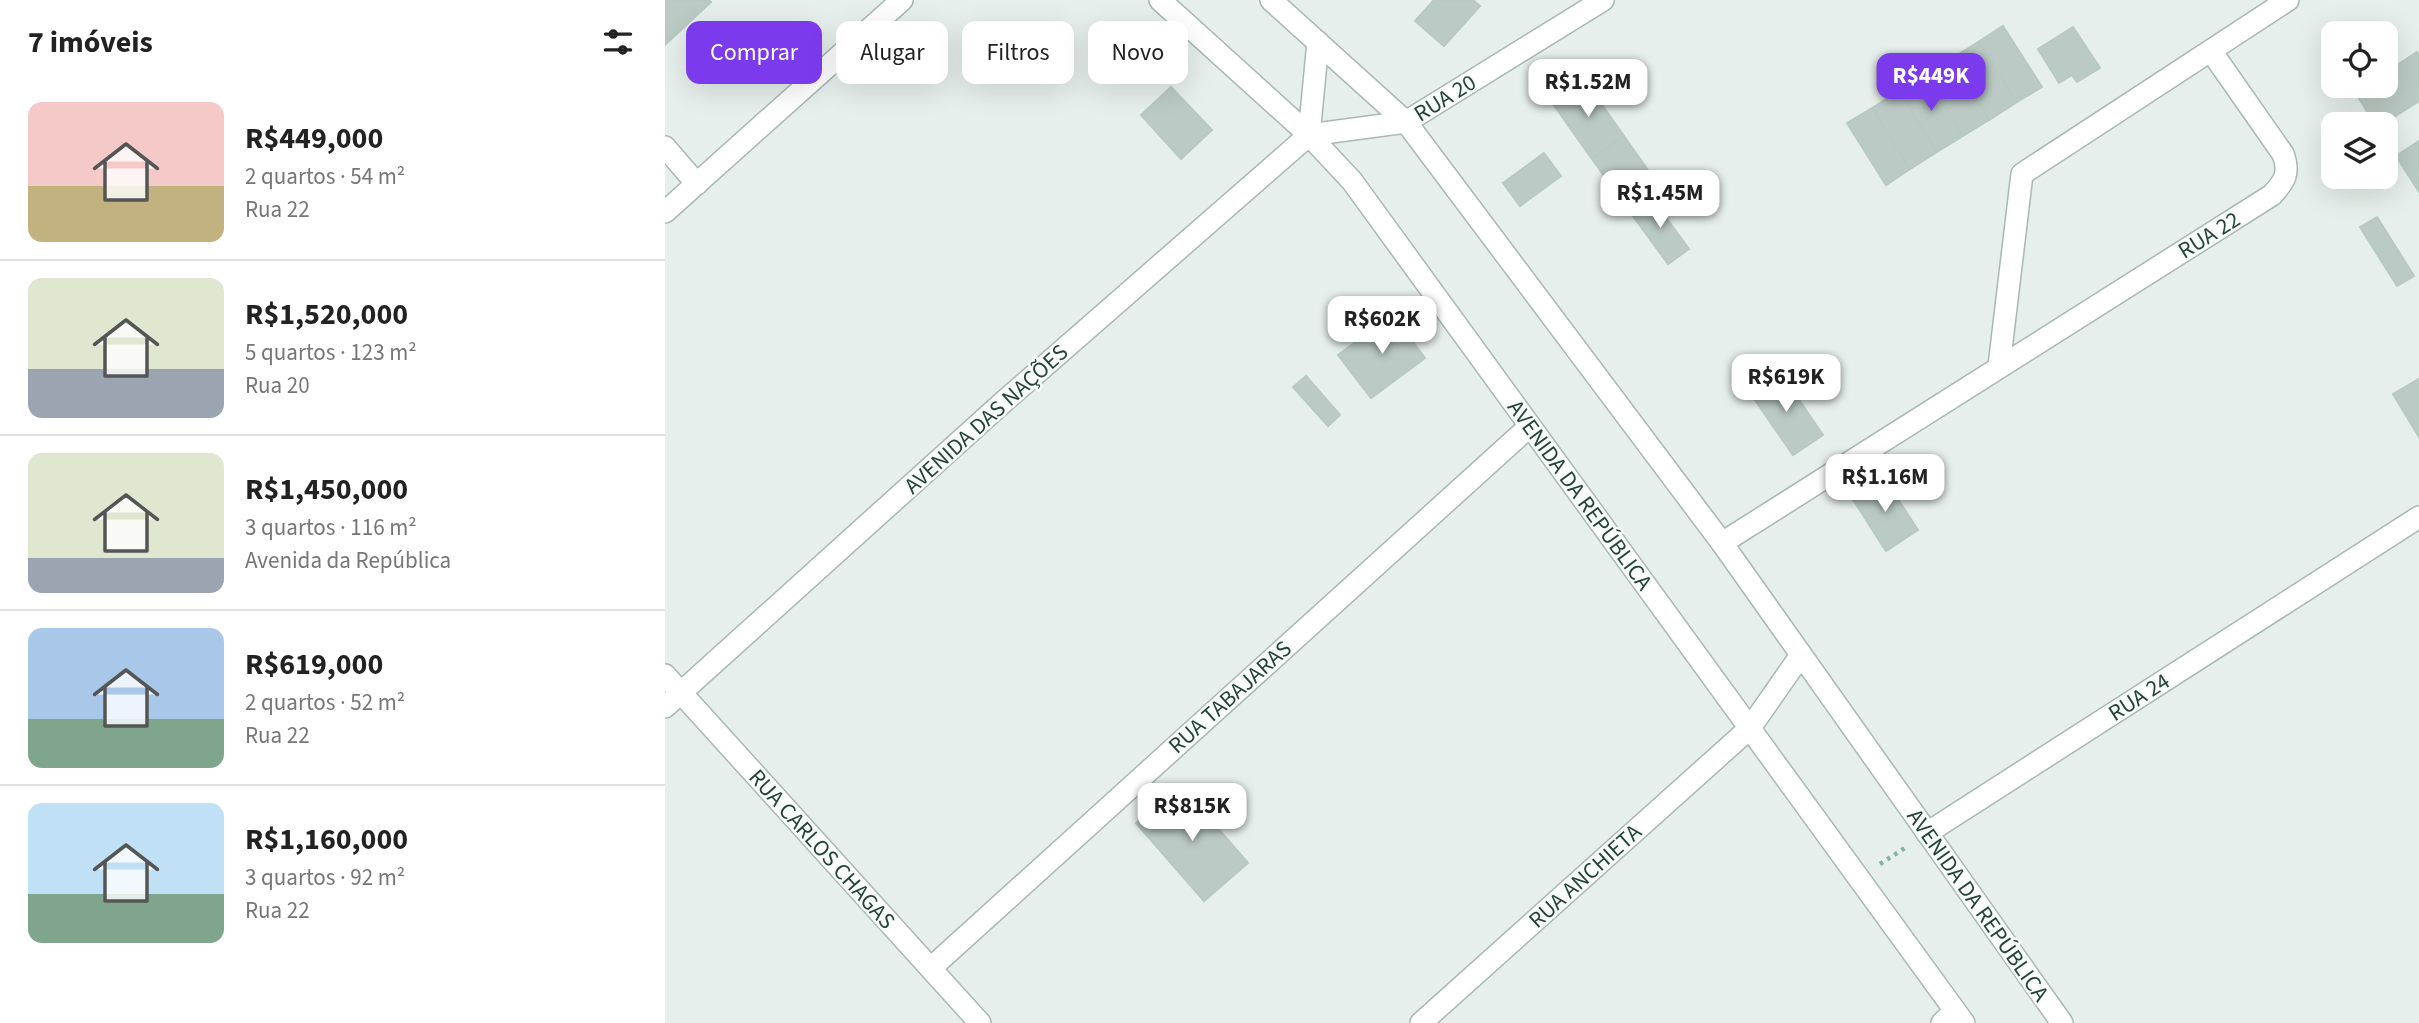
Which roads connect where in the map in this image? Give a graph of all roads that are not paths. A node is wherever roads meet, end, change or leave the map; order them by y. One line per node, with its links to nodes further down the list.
1 (902, 0): 11 (street)
2 (1160, 0): 9 (street, AVENIDA DA REPÚBLICA)
3 (1272, 0): 6 (street, AVENIDA DA REPÚBLICA)
4 (1603, 0): 8 (street, RUA 20)
5 (2288, 0): 7 (street)
6 (1318, 42): 8 (street, AVENIDA DA REPÚBLICA); 9 (street)
7 (2211, 51): 13 (street); 13 (street, RUA 22)
8 (1406, 122): 9 (street, RUA 20); 16 (street, AVENIDA DA REPÚBLICA)
9 (1310, 135): 14 (street, AVENIDA DA REPÚBLICA); 19 (street, AVENIDA DAS NAÇÕES)
10 (665, 147): 11 (street)
11 (697, 184): 12 (street)
12 (665, 212)
13 (1999, 366): 16 (street, RUA 22)
14 (1530, 426): 20 (street, AVENIDA DA REPÚBLICA); 22 (street, RUA TABAJARAS)
15 (2419, 517): 21 (street, RUA 24)
16 (1722, 543): 17 (street, AVENIDA DA REPÚBLICA)
17 (1801, 655): 20 (street, RUA ANCHIETA); 21 (street, AVENIDA DA REPÚBLICA)
18 (665, 675): 19 (street, RUA CARLOS CHAGAS)
19 (673, 700): 22 (street, RUA CARLOS CHAGAS)
20 (1750, 728): 23 (street, AVENIDA DA REPÚBLICA); 25 (street, RUA ANCHIETA)
21 (1927, 833): 26 (street, AVENIDA DA REPÚBLICA)
22 (930, 968): 24 (street, RUA CARLOS CHAGAS)
23 (1954, 1019)
24 (980, 1023)
25 (1421, 1023)
26 (2062, 1023)

